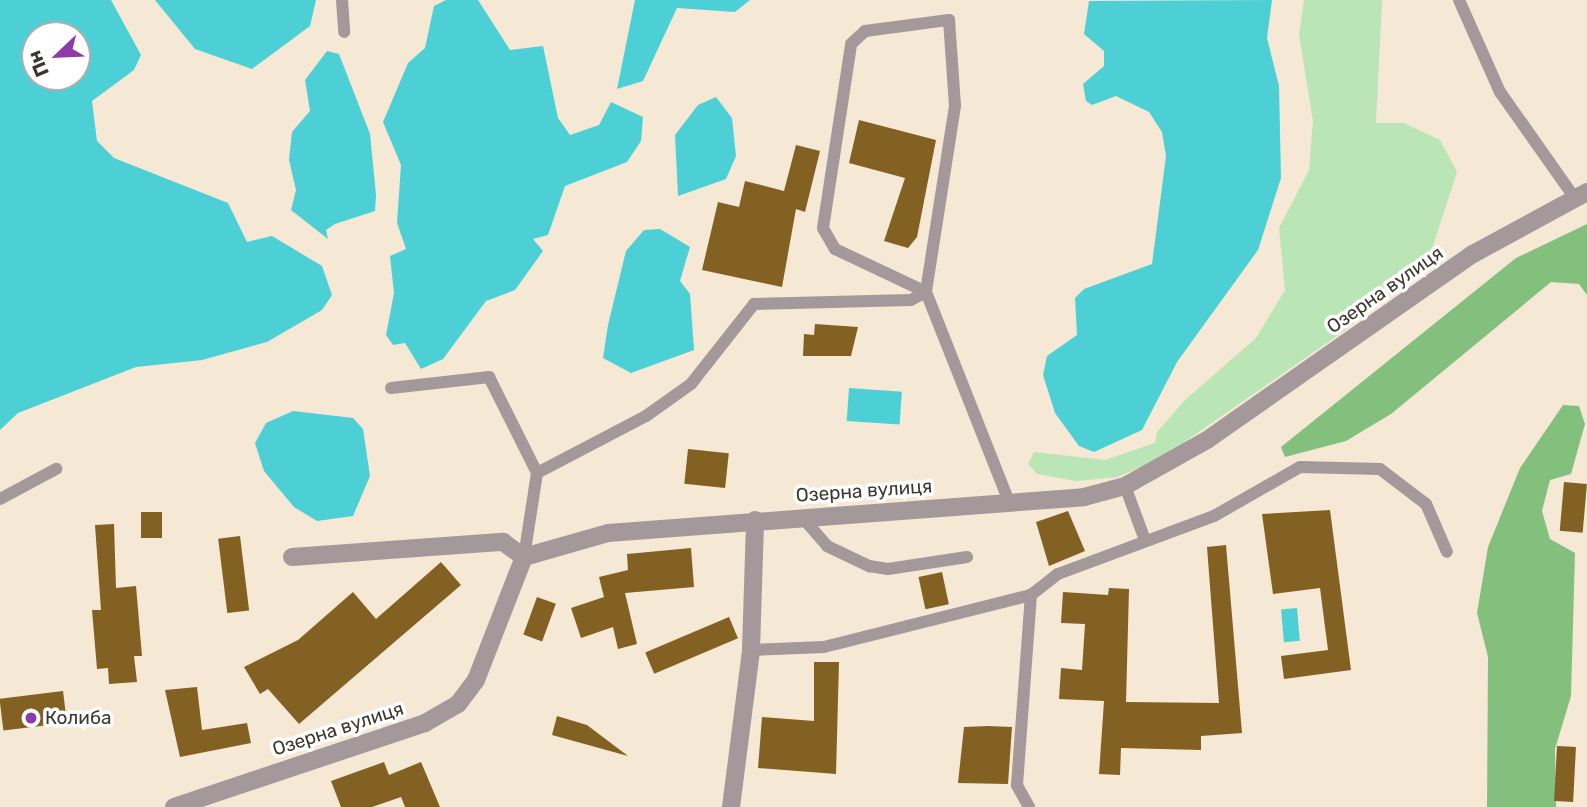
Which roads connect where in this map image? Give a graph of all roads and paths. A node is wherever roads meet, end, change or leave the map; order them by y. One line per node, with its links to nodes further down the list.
1 (342, 0): 3 (lane)
2 (1459, 0): 4 (lane)
3 (344, 32)
4 (1580, 194): 9 (street, Озерна вулиця)
5 (926, 292): 5 (lane); 8 (lane); 11 (lane)
6 (391, 388): 8 (lane)
7 (55, 469): 10 (lane)
8 (537, 473): 18 (lane)
9 (1125, 486): 11 (street, Озерна вулиця); 14 (lane)
10 (0, 499)
11 (1008, 499): 12 (street, Озерна вулиця)
12 (802, 517): 13 (street, Озерна вулиця); 17 (lane)
13 (754, 520): 18 (street, Озерна вулиця); 20 (street)
14 (1145, 540): 15 (lane); 19 (lane)
15 (1447, 552)
16 (292, 557): 18 (street)
17 (967, 557)
18 (524, 558): 21 (street, Озерна вулиця)
19 (1031, 595): 20 (lane); 23 (lane)
20 (751, 650): 22 (street)
21 (174, 807)
22 (732, 807)
23 (1029, 807)

